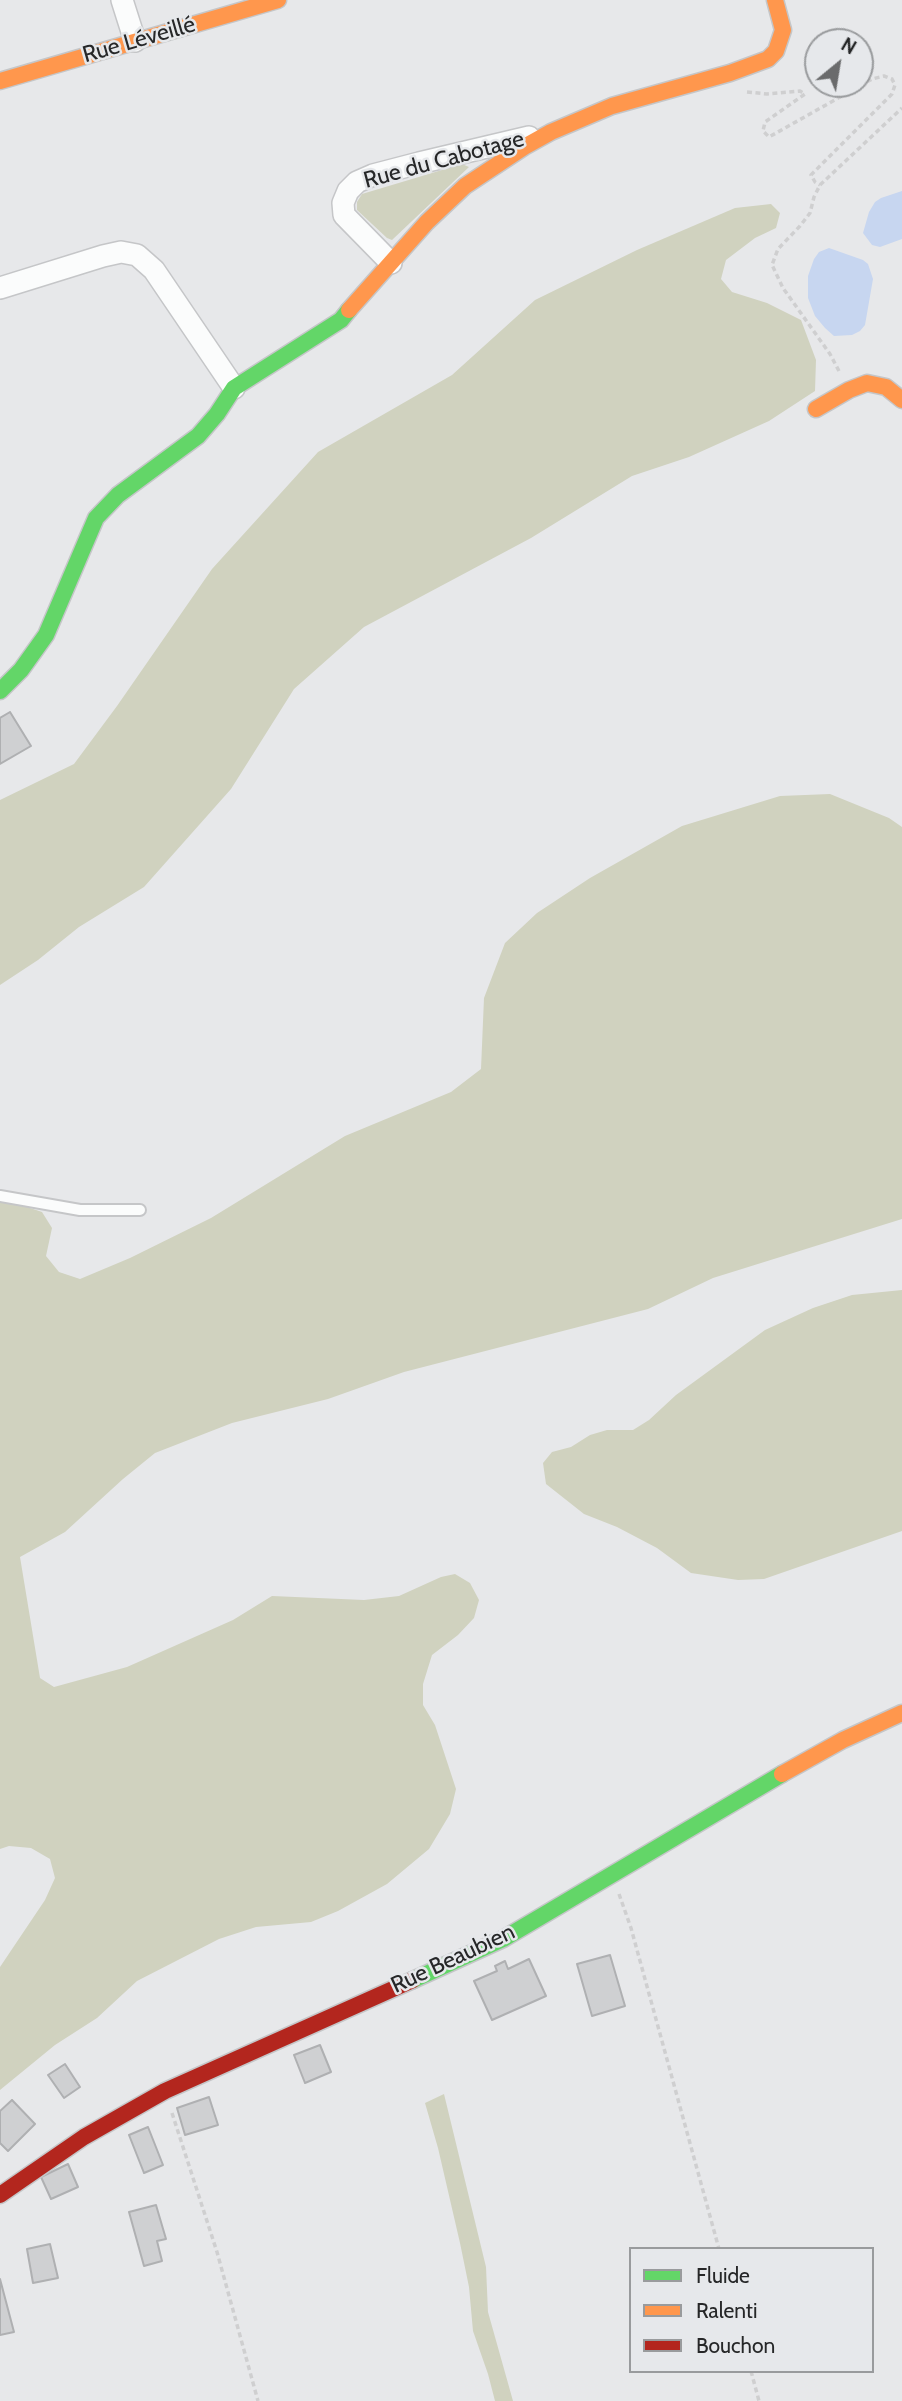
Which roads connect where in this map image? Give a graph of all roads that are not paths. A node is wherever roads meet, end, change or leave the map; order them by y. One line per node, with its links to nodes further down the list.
1 (122, 0): 4 (street)
2 (278, 0): 4 (street, Rue Léveillé)
3 (775, 0): 6 (street, Rue du Cabotage)
4 (135, 41): 5 (street, Rue Léveillé)
5 (0, 80)
6 (551, 132): 7 (street, Rue du Cabotage); 7 (street, Rue du Cabotage)
7 (391, 263): 9 (street, Rue du Cabotage)
8 (0, 288): 9 (street)
9 (234, 388): 12 (street, Rue du Cabotage)
10 (902, 400): 11 (street)
11 (816, 409)
12 (0, 691)
13 (0, 1196): 14 (lane)
14 (140, 1210)
15 (902, 1713): 16 (street, Rue Beaubien)
16 (0, 2195)

